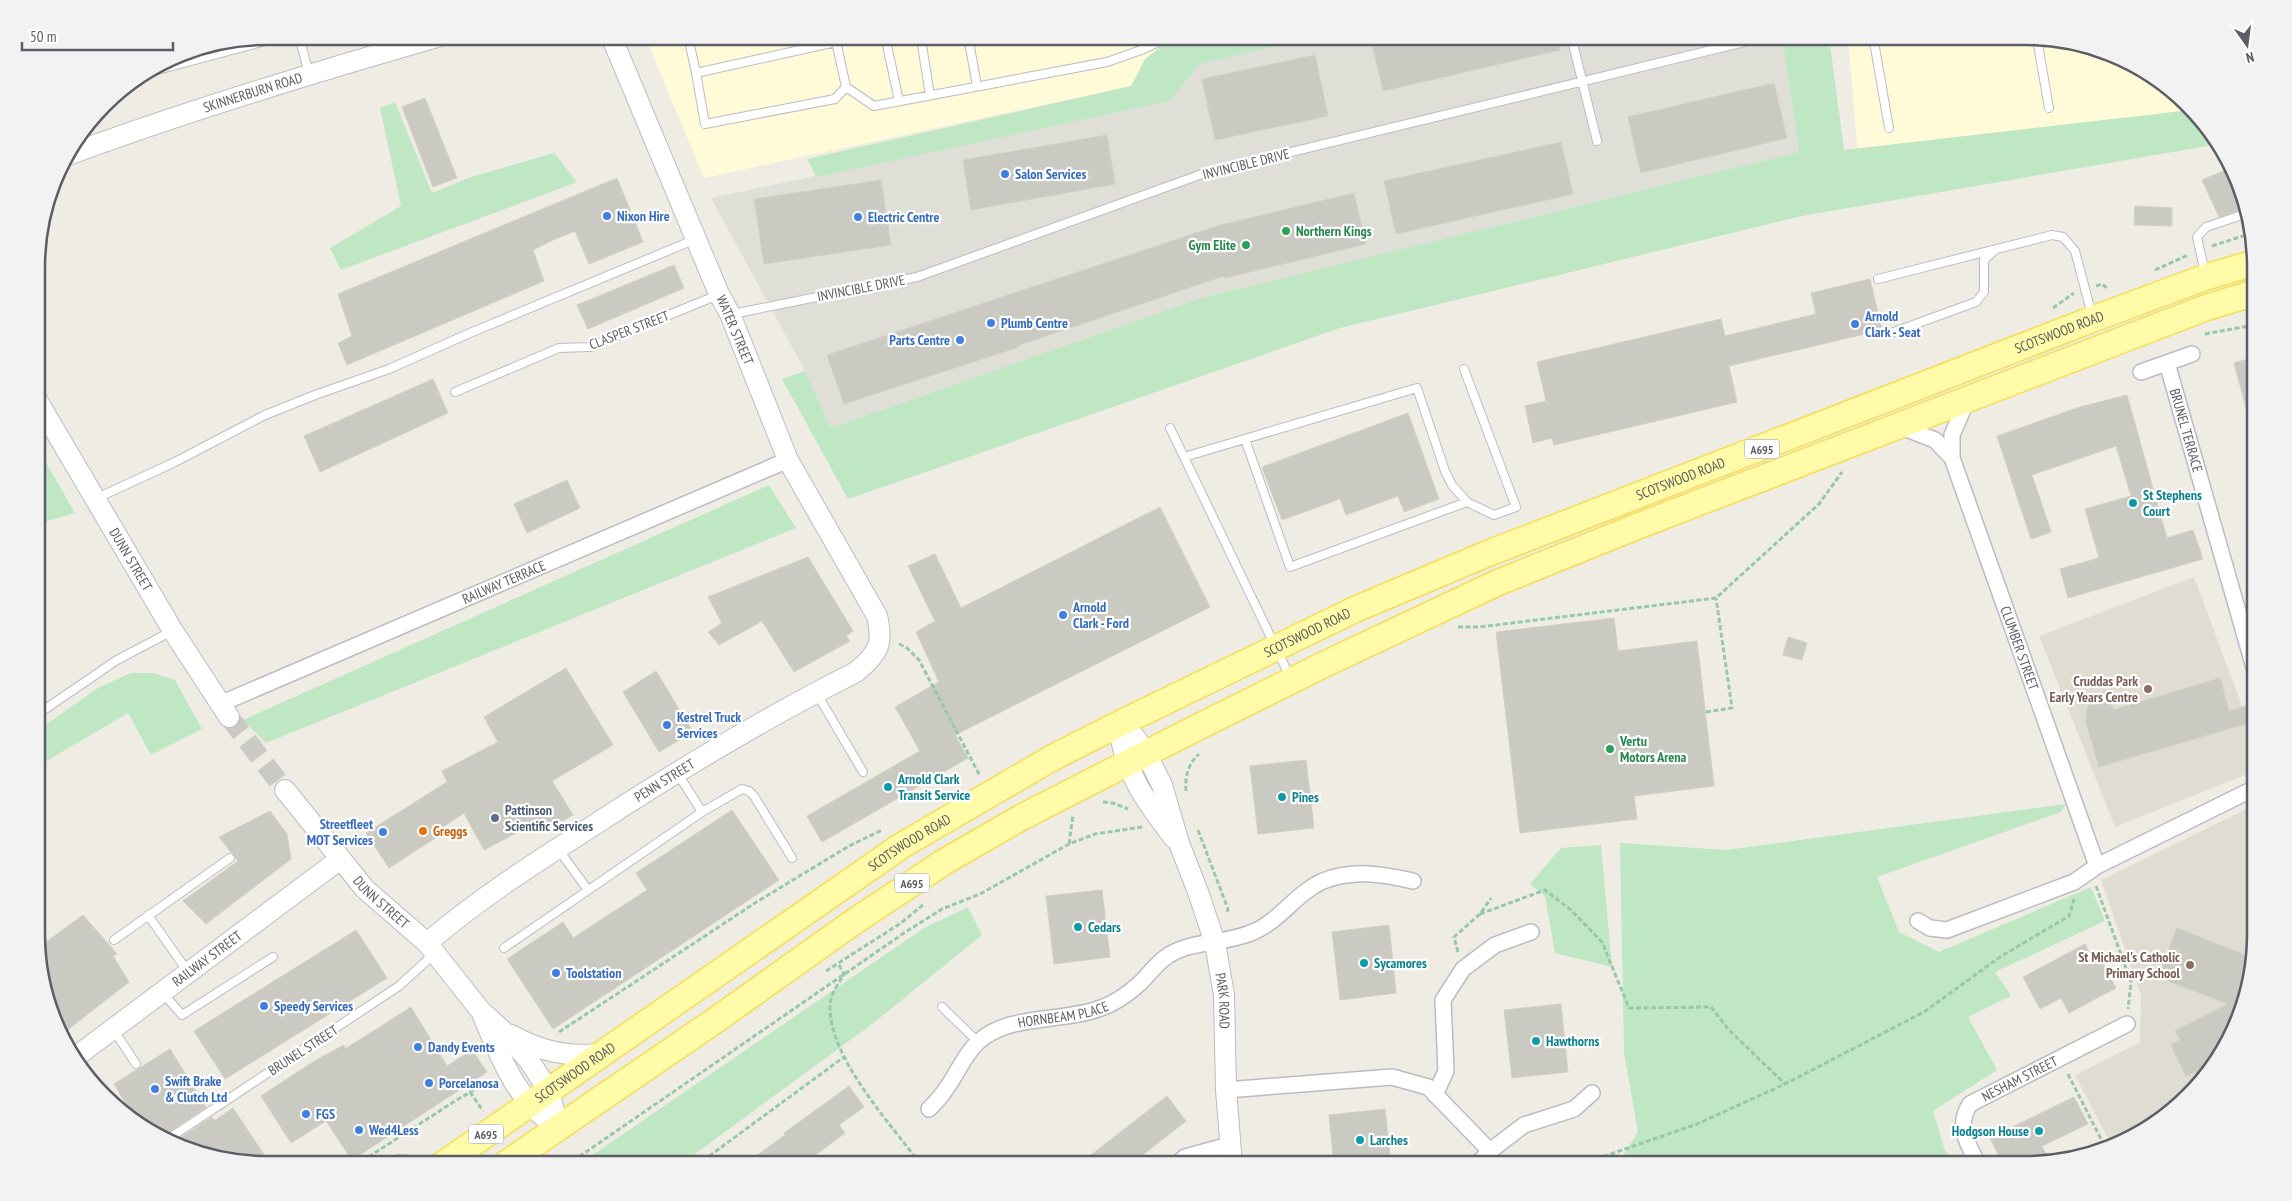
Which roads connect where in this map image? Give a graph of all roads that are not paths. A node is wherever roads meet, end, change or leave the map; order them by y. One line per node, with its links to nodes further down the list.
1 (301, 45): 19 (lane)
2 (410, 45): 19 (street, SKINNERBURN ROAD)
3 (615, 45): 30 (street, WATER STREET)
4 (690, 45): 18 (lane)
5 (810, 45): 18 (lane)
6 (836, 45): 22 (lane)
7 (887, 45): 24 (lane)
8 (922, 45): 23 (lane)
9 (970, 45): 21 (lane)
10 (1152, 45): 21 (lane)
11 (1573, 45): 20 (lane)
12 (1732, 45): 20 (lane, INVINCIBLE DRIVE)
13 (1875, 45): 26 (lane)
14 (2039, 45): 25 (lane)
15 (248, 46): 16 (lane)
16 (202, 58): 17 (lane)
17 (179, 63)
18 (696, 73): 22 (lane)
19 (309, 74): 28 (street, SKINNERBURN ROAD)
20 (1582, 82): 27 (lane); 37 (lane, INVINCIBLE DRIVE)
21 (977, 86): 23 (lane)
22 (846, 87): 24 (lane)
23 (930, 95): 24 (lane)
24 (899, 101)
25 (2049, 108)
26 (1889, 128)
27 (1597, 141)
28 (78, 151)
29 (2241, 215): 33 (lane)
30 (696, 239): 35 (street, WATER STREET); 53 (lane)
31 (1999, 249): 34 (lane); 38 (lane); 39 (lane)
32 (2247, 265): 33 (main road, SCOTSWOOD ROAD / A695)
33 (2206, 277): 38 (main road, SCOTSWOOD ROAD / A695)
34 (1878, 279)
35 (719, 294): 37 (street, WATER STREET); 44 (lane, CLASPER STREET)
36 (2247, 295): 45 (main road, SCOTSWOOD ROAD / A695)
37 (730, 314): 52 (street, WATER STREET)
38 (2093, 319): 58 (main road, SCOTSWOOD ROAD / A695)
39 (1891, 333)
40 (2192, 354): 41 (street)
41 (2166, 363): 43 (street); 57 (street, BRUNEL TERRACE)
42 (1464, 369): 54 (lane)
43 (2142, 372)
44 (455, 392)
45 (1968, 398): 47 (main road, SCOTSWOOD ROAD / A695); 51 (street, CLUMBER STREET)
46 (45, 414): 53 (street, DUNN STREET)
47 (1899, 426): 51 (street, CLUMBER STREET); 59 (main road, SCOTSWOOD ROAD / A695)
48 (1170, 428): 50 (lane)
49 (1245, 439): 50 (lane); 54 (lane); 54 (lane)
50 (1184, 457): 58 (lane)
51 (1952, 458): 74 (street, CLUMBER STREET)
52 (788, 460): 55 (street, WATER STREET); 62 (street, RAILWAY TERRACE)
53 (95, 499): 56 (street, DUNN STREET)
54 (1467, 502)
55 (879, 625): 60 (street, PENN STREET)
56 (173, 631): 61 (lane); 62 (street, DUNN STREET)
57 (2247, 643)
58 (1276, 648): 59 (lane); 63 (main road, SCOTSWOOD ROAD / A695)
59 (1292, 680): 64 (main road, SCOTSWOOD ROAD / A695)
60 (816, 692): 65 (street, PENN STREET); 66 (lane)
61 (45, 709)
62 (225, 710)
63 (1119, 724): 64 (street, PARK ROAD); 94 (main road, SCOTSWOOD ROAD / A695)
64 (1136, 758): 81 (street, PARK ROAD); 101 (main road, SCOTSWOOD ROAD / A695)
65 (676, 771): 69 (lane); 70 (street, PENN STREET)
66 (862, 772)
67 (285, 790): 73 (street, DUNN STREET)
68 (2247, 792): 74 (street)
69 (702, 812): 72 (lane); 76 (lane)
70 (557, 848): 76 (lane); 82 (street, PENN STREET)
71 (230, 858): 77 (lane)
72 (792, 858)
73 (339, 860): 82 (street, DUNN STREET); 85 (street, RAILWAY STREET)
74 (2093, 868): 78 (street)
75 (1412, 881): 81 (street, HORNBEAM PLACE)
76 (588, 890): 83 (lane)
77 (148, 915): 80 (lane); 85 (lane)
78 (1918, 921)
79 (1531, 932): 98 (street)
80 (114, 940)
81 (1215, 943): 92 (street, HORNBEAM PLACE); 96 (street, PARK ROAD)
82 (431, 948): 88 (street, DUNN STREET); 102 (lane, BRUNEL STREET)
83 (504, 948)
84 (273, 958): 86 (lane)
85 (188, 972): 86 (street, RAILWAY STREET)
86 (162, 992): 90 (street, RAILWAY STREET)
87 (942, 1007): 92 (lane)
88 (480, 1010): 91 (street, DUNN STREET); 99 (street, DUNN STREET)
89 (2127, 1024): 109 (street, NESHAM STREET)
90 (113, 1029): 93 (street, RAILWAY STREET); 95 (lane)
91 (504, 1032): 94 (street, DUNN STREET); 99 (street, DUNN STREET)
92 (978, 1042): 100 (street, HORNBEAM PLACE)
93 (80, 1054)
94 (603, 1054): 99 (main road, SCOTSWOOD ROAD / A695)
95 (136, 1064)
96 (1226, 1090): 98 (street); 104 (street, PARK ROAD)
97 (1592, 1093): 103 (street)
98 (1436, 1095): 103 (street)
99 (539, 1098): 101 (street, DUNN STREET); 105 (main road, SCOTSWOOD ROAD / A695)
100 (929, 1109)
101 (558, 1127): 106 (main road, SCOTSWOOD ROAD / A695)
102 (174, 1135)
103 (1490, 1150): 108 (street)
104 (1231, 1155): 107 (street)
105 (456, 1156)
106 (517, 1156)
107 (1208, 1156)
108 (1484, 1156)
109 (1974, 1156)

